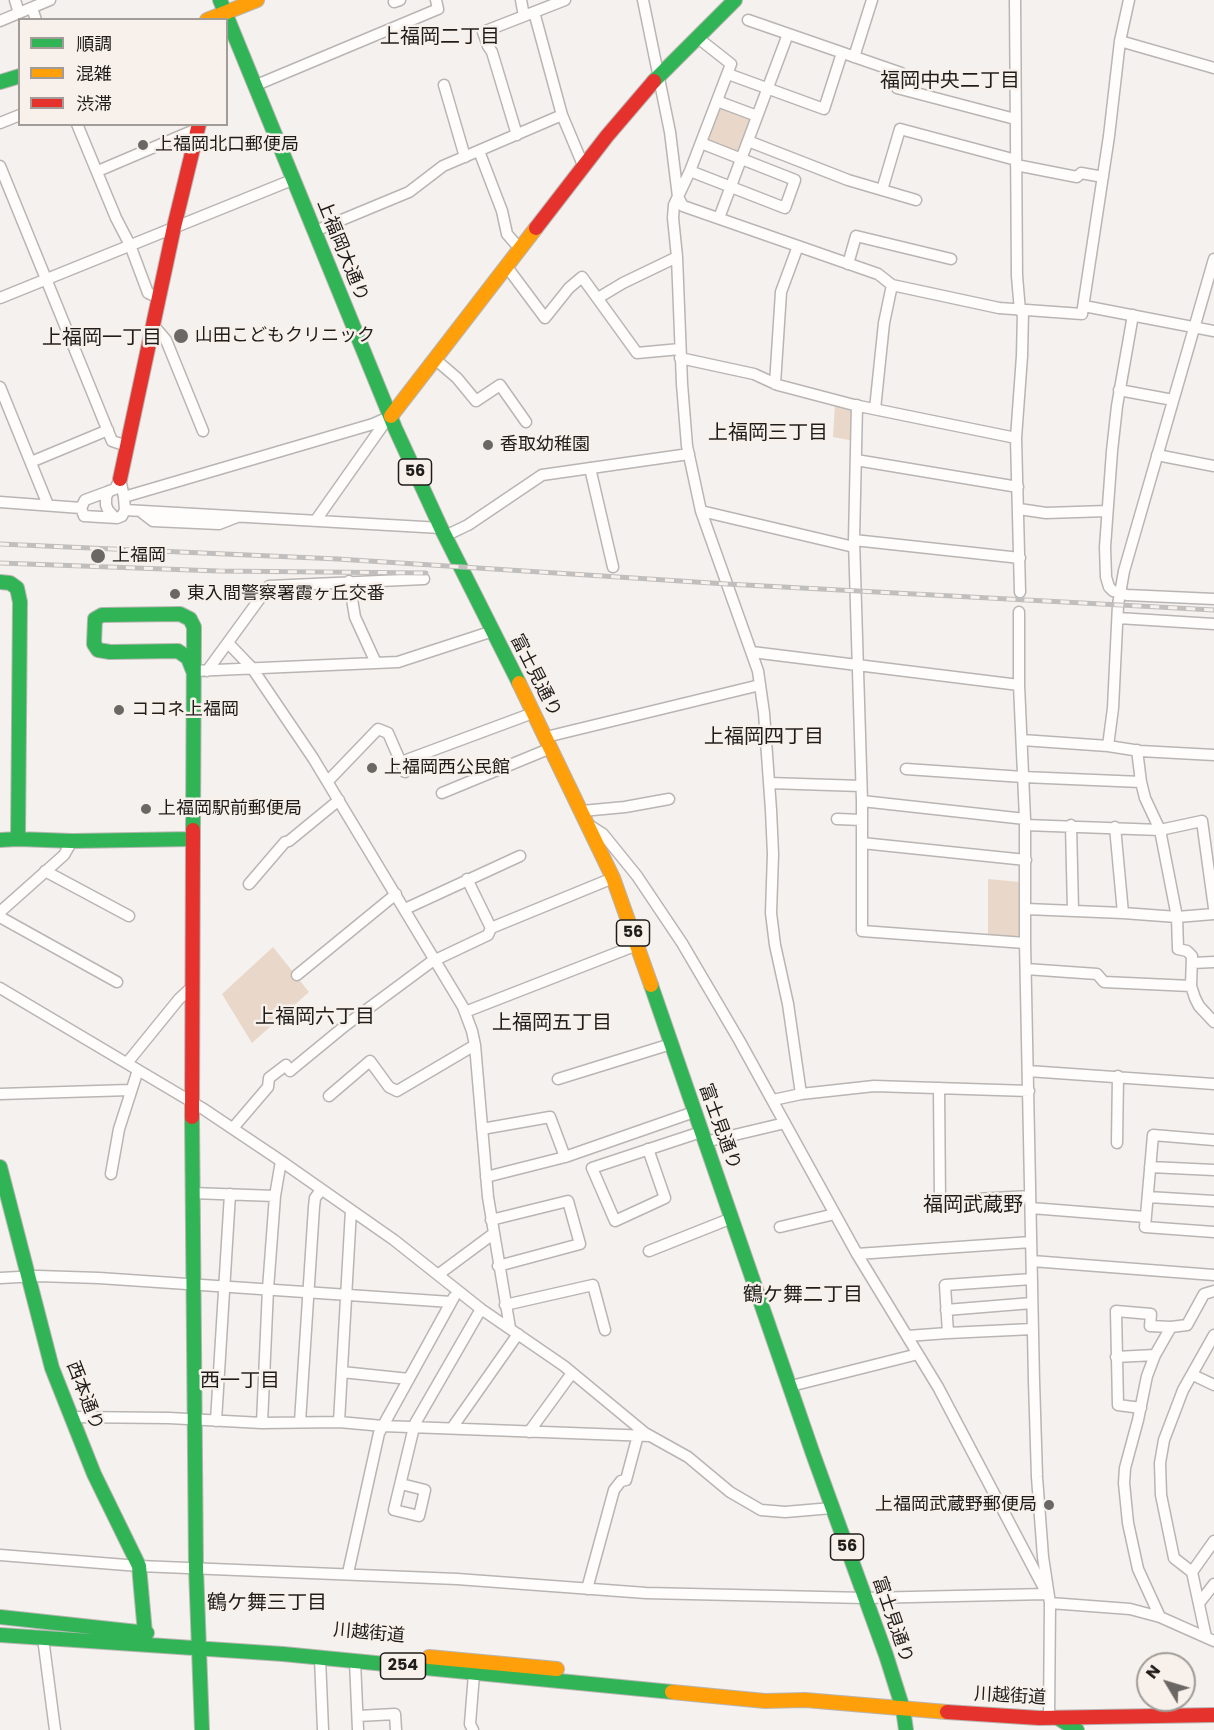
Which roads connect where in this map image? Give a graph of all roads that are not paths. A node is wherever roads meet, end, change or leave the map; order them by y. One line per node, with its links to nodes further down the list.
1 (15, 0): 14 (street)
2 (50, 0): 12 (street)
3 (257, 0): 13 (main road)
4 (436, 0): 31 (street)
5 (521, 0): 15 (street)
6 (565, 0): 15 (street)
7 (643, 0): 26 (street)
8 (735, 0): 21 (main road)
9 (872, 0): 24 (street)
10 (1015, 0): 37 (street)
11 (1128, 0): 22 (street)
12 (32, 8): 14 (street); 16 (street)
13 (223, 11)
14 (19, 13): 18 (street)
15 (529, 14): 34 (street); 41 (street)
16 (35, 18)
17 (748, 20): 20 (street)
18 (0, 21)
19 (228, 23): 31 (main road, 上福岡大通り / 56)
20 (788, 34): 23 (street); 32 (street)
21 (698, 38): 26 (main road); 27 (street)
22 (1120, 40): 25 (street); 52 (street)
23 (843, 53): 24 (street); 32 (street)
24 (854, 57): 37 (street)
25 (1214, 68)
26 (660, 74): 48 (main road); 56 (street)
27 (728, 74): 32 (street); 33 (street)
28 (18, 77): 29 (main road)
29 (0, 82)
30 (444, 85): 45 (street)
31 (254, 86): 53 (main road, 上福岡大通り / 56)
32 (768, 88): 36 (street)
33 (717, 101): 36 (street); 43 (street)
34 (562, 115): 41 (street); 48 (street)
35 (18, 116): 38 (street)
36 (757, 116): 42 (street)
37 (1016, 119): 47 (street)
38 (0, 123)
39 (78, 126): 50 (street)
40 (199, 126): 50 (street); 59 (main road)
41 (517, 135): 44 (street)
42 (748, 141): 46 (street); 55 (street)
43 (701, 143): 46 (street); 51 (street)
44 (479, 151): 45 (street); 63 (street)
45 (465, 157): 60 (street)
46 (741, 159): 54 (street); 54 (street)
47 (1016, 163): 52 (street); 55 (street); 75 (street)
48 (583, 165): 63 (main road)
49 (0, 166): 69 (street)
50 (98, 171): 61 (street)
51 (690, 171): 54 (street); 56 (street)
52 (1103, 177): 74 (street)
53 (292, 180): 59 (street); 60 (main road, 上福岡大通り / 56)
54 (731, 187): 58 (street)
55 (882, 190): 57 (street)
56 (678, 197): 58 (street); 64 (street)
57 (916, 200)
58 (719, 218): 62 (street)
59 (174, 227): 61 (street); 72 (main road)
60 (315, 231): 88 (main road, 上福岡大通り / 56)
61 (130, 245): 69 (street); 72 (street)
62 (798, 246): 67 (street); 82 (street)
63 (520, 249): 68 (main road)
64 (676, 257): 73 (street); 80 (street)
65 (1214, 259): 78 (street)
66 (951, 260): 67 (street)
67 (848, 264): 70 (street)
68 (507, 267): 73 (street); 81 (main road)
69 (45, 279): 71 (street); 90 (street)
70 (892, 285): 75 (street); 87 (street)
71 (0, 298)
72 (159, 298): 77 (main road)
73 (598, 298): 80 (street)
74 (1084, 306): 75 (street); 76 (street)
75 (1021, 311): 92 (street)
76 (1133, 315): 78 (street); 84 (street)
77 (154, 326): 91 (street); 93 (main road)
78 (1194, 327): 79 (street); 85 (street)
79 (1214, 331)
80 (680, 354): 82 (street); 94 (street)
81 (436, 360): 88 (main road); 89 (street)
82 (775, 384): 86 (street)
83 (0, 387): 97 (street)
84 (1119, 390): 85 (street); 108 (street)
85 (1173, 400): 95 (street)
86 (857, 405): 87 (street); 96 (street)
87 (875, 409): 92 (street)
88 (391, 416): 101 (street); 110 (street); 111 (main road, 上福岡大通り / 56)
89 (526, 422)
90 (108, 430): 93 (street); 97 (street)
91 (203, 431)
92 (1016, 438): 100 (street)
93 (127, 446): 101 (main road)
94 (689, 454): 99 (street); 107 (street)
95 (1157, 455): 98 (street); 120 (street)
96 (856, 460): 100 (street); 112 (street)
97 (31, 462): 103 (street)
98 (1214, 466)
99 (590, 468): 111 (street); 114 (street)
100 (1018, 487): 105 (street)
101 (118, 490): 104 (street); 106 (street); 109 (street)
102 (0, 502): 103 (street)
103 (48, 505): 104 (street)
104 (81, 508): 109 (street)
105 (1019, 509): 108 (street); 113 (street)
106 (124, 510): 109 (street); 110 (street)
107 (701, 511): 112 (street); 129 (street)
108 (1107, 511): 120 (street)
109 (115, 518)
110 (316, 520): 111 (street)
111 (443, 532): 115 (main road, 上福岡大通り / 56)
112 (854, 544): 113 (street); 131 (street)
113 (1020, 558): 119 (street)
114 (613, 567)
115 (461, 570): 125 (main road, 富士見通り / 56)
116 (424, 579): 117 (street)
117 (349, 581): 127 (street); 130 (street)
118 (0, 582): 160 (main road)
119 (1020, 592)
120 (1120, 593): 121 (street); 123 (street)
121 (1214, 599)
122 (1019, 612): 135 (street)
123 (1118, 618): 124 (street); 139 (street)
124 (1214, 624)
125 (493, 631): 130 (street); 136 (main road, 富士見通り / 56)
126 (193, 636): 128 (main road); 128 (main road); 133 (main road)
127 (228, 643): 132 (street); 133 (street)
128 (178, 651): 133 (main road)
129 (752, 651): 131 (street); 134 (street)
130 (376, 663): 132 (street)
131 (858, 664): 135 (street); 147 (street)
132 (252, 668): 133 (street); 144 (street)
133 (200, 671): 161 (main road)
134 (760, 685): 138 (street); 146 (street)
135 (1019, 685): 137 (street)
136 (533, 713): 138 (main road, 富士見通り / 56); 144 (street)
137 (1022, 740): 139 (street); 143 (street)
138 (548, 743): 148 (street); 152 (main road, 富士見通り / 56)
139 (1108, 746): 140 (street)
140 (1137, 750): 141 (street); 145 (street)
141 (1214, 755)
142 (906, 769): 143 (street)
143 (1023, 777): 145 (street); 155 (street)
144 (328, 782): 150 (street)
145 (1141, 782): 159 (street)
146 (769, 783): 147 (street); 209 (street)
147 (861, 786): 151 (street)
148 (442, 793)
149 (669, 799): 152 (street)
150 (339, 800): 171 (street); 172 (street)
151 (862, 801): 154 (street); 155 (street)
152 (582, 811): 156 (main road, 富士見通り / 56)
153 (837, 819): 154 (street)
154 (862, 820): 164 (street)
155 (1025, 822): 157 (street); 166 (street)
156 (589, 825): 169 (main road, 富士見通り / 56); 211 (street)
157 (1071, 825): 158 (street); 176 (street)
158 (1115, 827): 159 (street); 178 (street)
159 (1160, 830): 167 (street); 181 (street)
160 (18, 839): 162 (main road); 163 (main road)
161 (193, 839): 163 (main road); 192 (main road)
162 (0, 840)
163 (72, 841): 168 (street)
164 (862, 843): 166 (street); 184 (street)
165 (520, 856): 170 (street)
166 (1026, 860): 175 (street)
167 (1211, 865): 173 (street)
168 (45, 871): 177 (street); 180 (street)
169 (613, 878): 183 (street); 185 (main road, 富士見通り / 56)
170 (467, 879): 174 (street); 183 (street)
171 (249, 884)
172 (396, 894): 174 (street); 190 (street)
173 (1214, 908)
174 (405, 909): 186 (street)
175 (1026, 909): 176 (street); 184 (street)
176 (1073, 910): 178 (street)
177 (0, 912)
178 (1123, 913): 181 (street)
179 (1214, 914): 181 (street)
180 (129, 916)
181 (1177, 917): 188 (street)
182 (0, 918): 191 (street)
183 (491, 928): 186 (street)
184 (1025, 943): 189 (street)
185 (637, 945): 195 (street); 197 (main road, 富士見通り / 56)
186 (435, 960): 195 (street); 215 (street)
187 (1214, 962): 188 (street)
188 (1192, 963): 193 (street)
189 (1026, 969): 193 (street); 201 (street)
190 (297, 975)
191 (117, 981)
192 (193, 986): 199 (street); 212 (main road)
193 (1191, 986): 196 (street)
194 (0, 988): 199 (street)
195 (465, 1012): 198 (street)
196 (1214, 1022)
197 (670, 1044): 203 (street); 213 (main road, 富士見通り / 56)
198 (475, 1045): 210 (street); 216 (street)
199 (126, 1063): 200 (street)
200 (138, 1070): 206 (street); 212 (street)
201 (1028, 1071): 202 (street); 207 (street)
202 (1118, 1076): 204 (street); 219 (street)
203 (558, 1079)
204 (1214, 1084)
205 (939, 1088): 207 (street); 209 (street); 232 (street)
206 (130, 1090): 208 (street); 226 (street)
207 (1029, 1091): 232 (street)
208 (0, 1094)
209 (801, 1094): 211 (street)
210 (329, 1096)
211 (773, 1100): 214 (street)
212 (194, 1103): 215 (street); 229 (main road)
213 (694, 1112): 217 (main road, 富士見通り / 56); 221 (street)
214 (785, 1123): 217 (street); 237 (street)
215 (233, 1128): 222 (street)
216 (482, 1129): 221 (street); 227 (street)
217 (703, 1137): 220 (street); 239 (main road, 富士見通り / 56)
218 (1214, 1140): 224 (street)
219 (1117, 1143)
220 (648, 1149): 220 (street)
221 (565, 1157): 227 (street)
222 (281, 1161): 228 (street); 231 (street)
223 (0, 1167): 251 (main road, 西本通り)
224 (1150, 1167): 225 (street); 233 (street)
225 (1214, 1170)
226 (111, 1174)
227 (486, 1177): 240 (street)
228 (321, 1190): 236 (street); 259 (street)
229 (192, 1193): 230 (street); 254 (main road)
230 (230, 1194): 231 (street); 255 (street)
231 (275, 1196): 256 (street)
232 (1030, 1196): 235 (street)
233 (1148, 1197): 234 (street); 238 (street)
234 (1214, 1201)
235 (1030, 1208): 238 (street); 244 (street)
236 (351, 1210): 249 (street); 260 (street)
237 (835, 1214): 241 (street); 246 (street)
238 (1146, 1217): 242 (street)
239 (732, 1218): 245 (street); 281 (main road, 富士見通り / 56)
240 (491, 1220): 243 (street); 248 (street)
241 (780, 1227)
242 (1214, 1232)
243 (493, 1234): 248 (street); 249 (street)
244 (1031, 1242): 246 (street); 247 (street)
245 (648, 1251)
246 (857, 1254): 271 (street)
247 (1032, 1261): 250 (street); 253 (street)
248 (498, 1266): 263 (street)
249 (439, 1274): 257 (street)
250 (1214, 1275)
251 (29, 1277): 252 (street); 254 (street); 283 (main road, 西本通り)
252 (0, 1278)
253 (1032, 1279): 262 (street); 265 (street)
254 (194, 1284): 255 (street); 284 (main road)
255 (225, 1286): 256 (street); 285 (street)
256 (267, 1289): 259 (street); 288 (street)
257 (459, 1289): 261 (street); 264 (street)
258 (1214, 1291): 266 (street)
259 (307, 1292): 260 (street); 286 (street)
260 (347, 1294): 261 (street); 276 (street)
261 (451, 1302): 279 (street)
262 (1032, 1303): 265 (street); 267 (street)
263 (505, 1305): 268 (street); 269 (street)
264 (481, 1308): 269 (street); 290 (street)
265 (946, 1310): 270 (street)
266 (1171, 1327): 274 (street); 275 (street)
267 (1033, 1329): 270 (street); 306 (street)
268 (605, 1330)
269 (514, 1331): 277 (street); 291 (street)
270 (948, 1333): 271 (street)
271 (907, 1336): 273 (street)
272 (1213, 1339): 278 (street)
273 (918, 1354): 281 (street); 306 (street)
274 (1155, 1355): 275 (street); 282 (street)
275 (1116, 1357): 282 (street)
276 (342, 1372): 279 (street); 287 (street)
277 (572, 1373): 292 (street); 294 (street)
278 (1193, 1375): 280 (street); 301 (street)
279 (409, 1379): 289 (street)
280 (1214, 1385)
281 (791, 1386): 296 (main road, 富士見通り / 56)
282 (1141, 1408): 309 (street)
283 (72, 1417): 284 (street); 299 (main road, 西本通り)
284 (195, 1420): 285 (street); 300 (main road)
285 (216, 1421): 288 (street)
286 (300, 1422): 287 (street); 288 (street)
287 (339, 1422): 289 (street)
288 (262, 1423)
289 (383, 1426): 290 (street); 302 (street)
290 (413, 1427): 291 (street); 295 (street)
291 (452, 1428): 292 (street)
292 (529, 1432): 293 (street)
293 (638, 1435): 294 (street); 304 (street)
294 (650, 1436): 296 (street)
295 (400, 1484)
296 (832, 1508): 305 (main road, 富士見通り / 56)
297 (1214, 1541): 301 (street)
298 (0, 1555): 299 (street)
299 (139, 1566): 300 (street); 310 (main road, 西本通り)
300 (196, 1568): 302 (street); 314 (main road)
301 (1192, 1572): 307 (street)
302 (348, 1573): 304 (street)
303 (1214, 1584): 307 (street)
304 (587, 1589): 305 (street)
305 (865, 1598): 306 (street); 319 (main road, 富士見通り / 56)
306 (1048, 1598): 309 (street); 322 (street)
307 (1200, 1602): 313 (street)
308 (0, 1617): 310 (main road, 川越街道 / 254)
309 (1160, 1617): 313 (street)
310 (145, 1633): 314 (main road, 川越街道 / 254)
311 (0, 1635): 312 (main road, 川越街道 / 254)
312 (44, 1638): 314 (main road, 川越街道 / 254); 323 (street)
313 (1210, 1639)
314 (199, 1642): 315 (main road, 川越街道 / 254); 318 (main road, 川越街道 / 254); 324 (main road)
315 (320, 1658): 316 (main road, 川越街道 / 254); 325 (street)
316 (355, 1661): 317 (main road, 川越街道 / 254); 321 (street)
317 (474, 1674): 318 (main road, 川越街道 / 254); 328 (street)
318 (805, 1700): 319 (main road, 川越街道 / 254)
319 (903, 1709): 322 (main road, 川越街道 / 254); 329 (main road, 56)
320 (1214, 1715): 322 (main road, 川越街道 / 254)
321 (358, 1716): 326 (street); 327 (street)
322 (1046, 1721): 330 (main road)
323 (55, 1730)
324 (202, 1730)
325 (323, 1730)
326 (358, 1730)
327 (396, 1730)
328 (473, 1730)
329 (906, 1730)
330 (1077, 1730)

